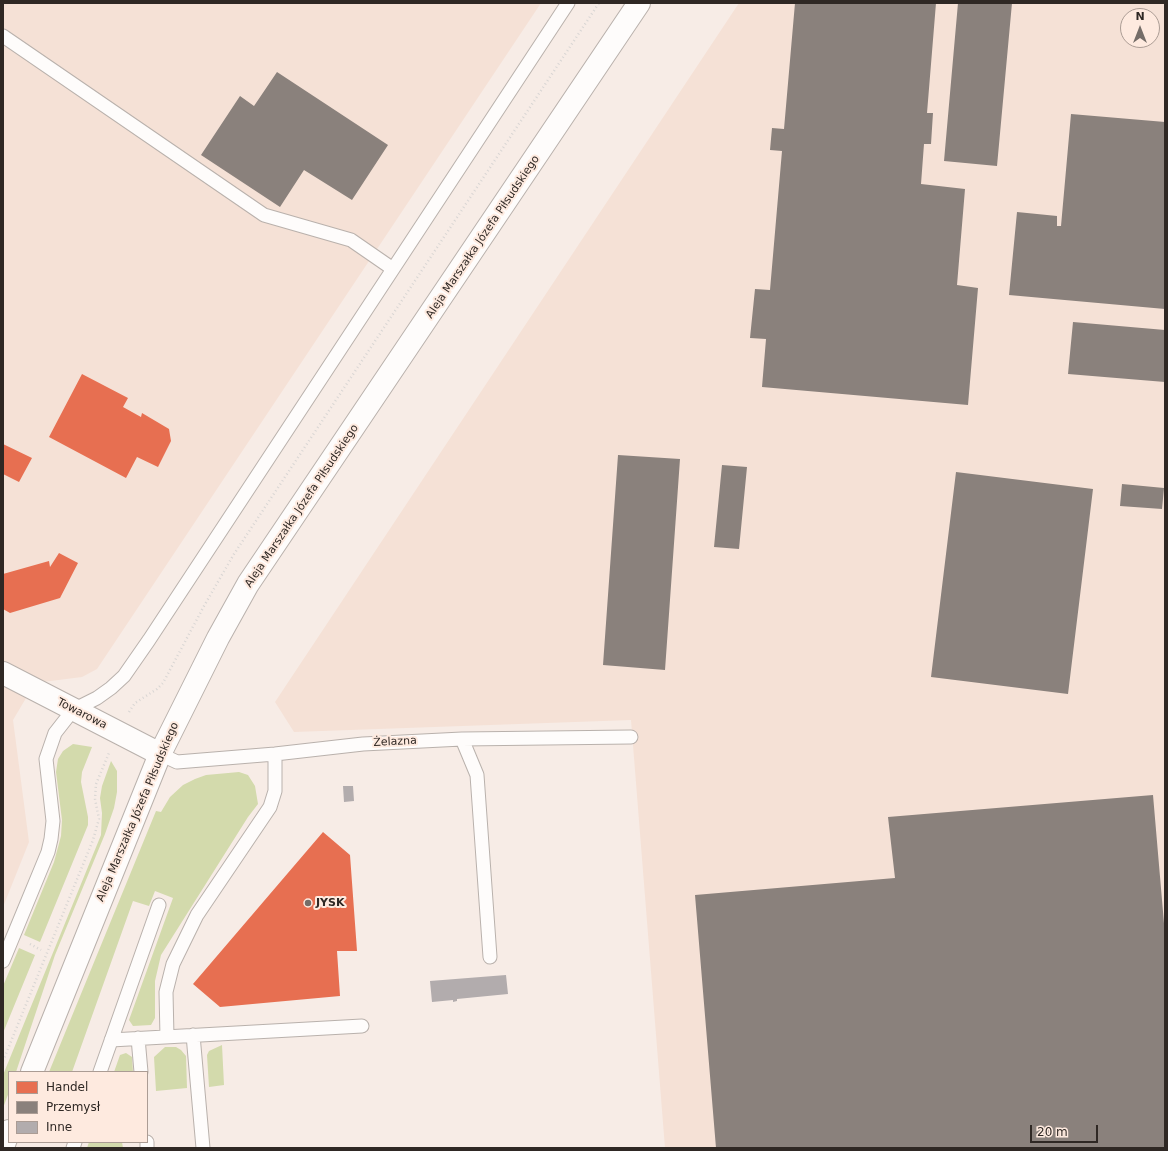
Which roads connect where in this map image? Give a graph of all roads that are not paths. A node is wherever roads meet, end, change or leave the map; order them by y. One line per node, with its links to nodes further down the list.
1 (568, 3): 4 (lane)
2 (639, 3): 9 (main road, Aleja Marszałka Józefa Piłsudskiego)
3 (3, 36): 4 (lane)
4 (393, 269): 6 (lane)
5 (3, 673): 6 (main road, Towarowa)
6 (73, 710): 9 (main road, Towarowa); 13 (lane)
7 (631, 736): 8 (lane, Żelazna)
8 (462, 739): 10 (lane, Żelazna); 12 (lane)
9 (160, 754): 10 (lane, Żelazna); 19 (main road, Aleja Marszałka Józefa Piłsudskiego)
10 (275, 754): 16 (lane)
11 (159, 905): 18 (lane)
12 (490, 957)
13 (3, 961)
14 (362, 1026): 15 (lane)
15 (193, 1035): 16 (lane); 24 (lane)
16 (167, 1037): 17 (lane)
17 (138, 1038): 18 (lane); 21 (lane)
18 (111, 1040): 20 (lane)
19 (32, 1071)
20 (100, 1071)
21 (141, 1071)
22 (8, 1134): 23 (main road)
23 (3, 1147)
24 (203, 1148)

